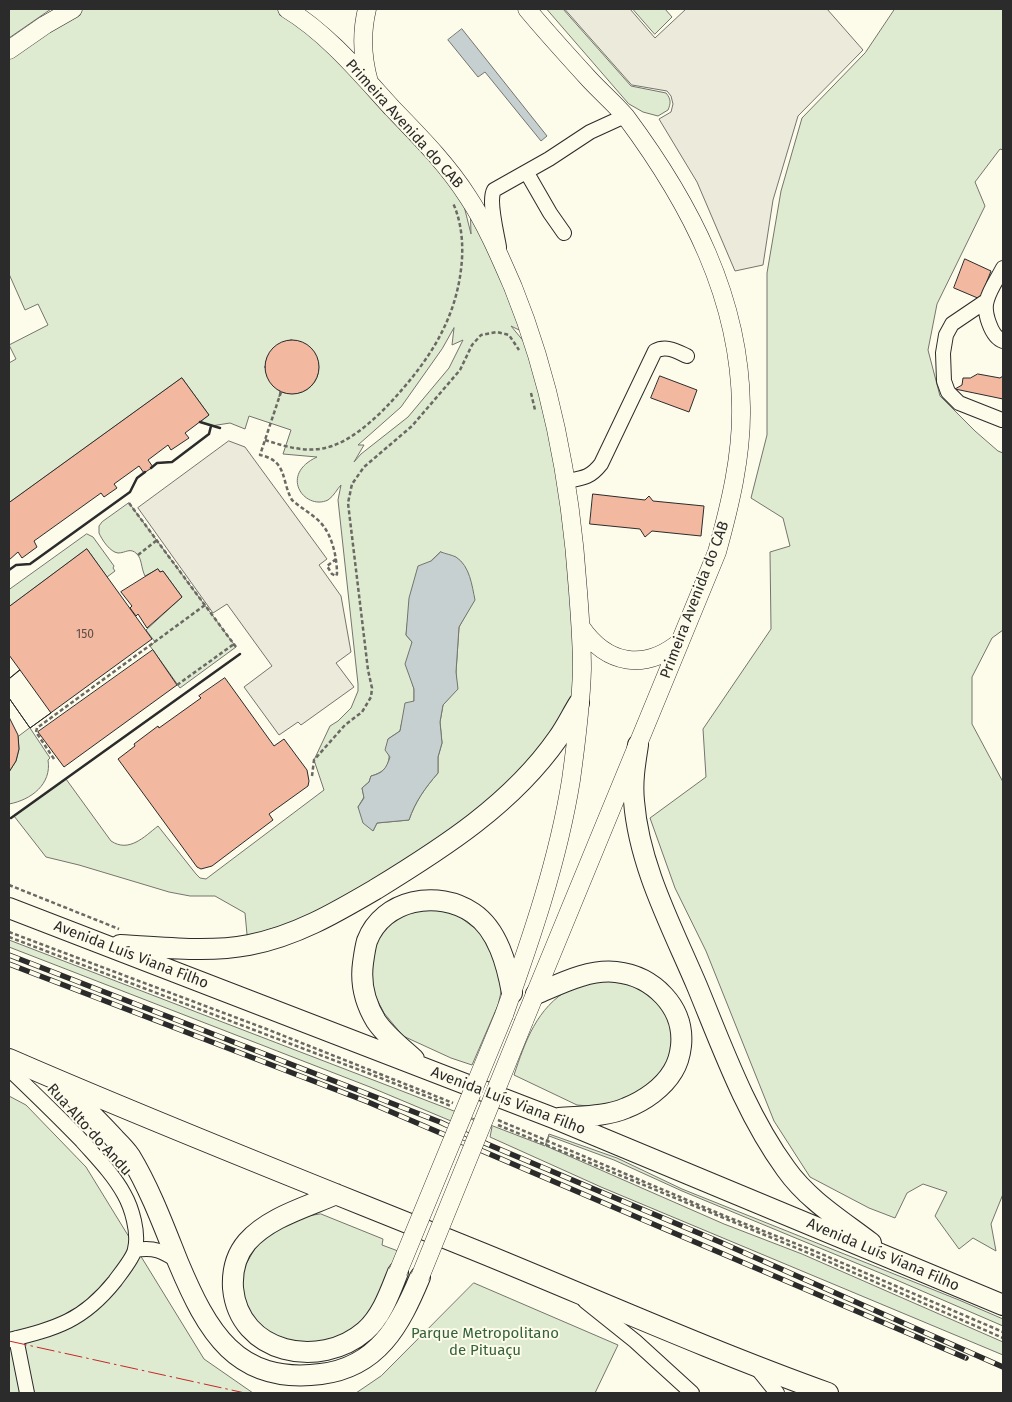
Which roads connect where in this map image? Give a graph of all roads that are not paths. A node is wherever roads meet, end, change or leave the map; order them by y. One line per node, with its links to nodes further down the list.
1 (73, 9): 6 (main road)
2 (287, 9): 7 (main road, Primeira Avenida do CAB)
3 (367, 9): 7 (main road)
4 (526, 9): 5 (main road, Primeira Avenida do CAB)
5 (538, 16): 8 (main road, Primeira Avenida do CAB)
6 (9, 50)
7 (369, 83): 11 (main road, Primeira Avenida do CAB)
8 (625, 116): 9 (lane); 19 (main road, Primeira Avenida do CAB)
9 (527, 173): 10 (lane); 11 (lane)
10 (564, 233)
11 (502, 260): 17 (main road, Primeira Avenida do CAB)
12 (1003, 268): 13 (lane)
13 (986, 301): 14 (lane); 16 (lane)
14 (1003, 341)
15 (687, 356): 17 (lane)
16 (1002, 420)
17 (566, 481): 18 (main road, Primeira Avenida do CAB)
18 (581, 627): 19 (main road); 20 (main road, Primeira Avenida do CAB)
19 (680, 642): 21 (main road, Primeira Avenida do CAB)
20 (579, 703): 23 (highway); 24 (main road, Primeira Avenida do CAB)
21 (638, 745): 25 (main road, Primeira Avenida do CAB); 33 (highway)
22 (9, 908): 23 (highway, Avenida Luís Viana Filho)
23 (101, 943): 27 (highway, Avenida Luís Viana Filho)
24 (512, 993): 27 (highway); 35 (main road, Primeira Avenida do CAB, bridge)
25 (536, 994): 30 (highway); 36 (main road, Primeira Avenida do CAB, bridge)
26 (9, 1059): 29 (highway)
27 (425, 1068): 30 (highway, Avenida Luís Viana Filho)
28 (9, 1069): 32 (lane, Rua Alto do Andu)
29 (58, 1081): 31 (highway); 34 (highway)
30 (556, 1119): 33 (highway, Avenida Luís Viana Filho)
31 (336, 1194): 35 (highway); 37 (highway)
32 (135, 1250): 34 (lane); 39 (lane)
33 (895, 1260): 38 (highway, Avenida Luís Viana Filho)
34 (178, 1262): 36 (highway)
35 (398, 1272)
36 (420, 1277)
37 (571, 1290): 40 (highway); 42 (lane)
38 (1003, 1305)
39 (12, 1339): 41 (lane)
40 (756, 1367): 43 (lane); 44 (highway)
41 (27, 1393)
42 (692, 1393)
43 (778, 1393)
44 (828, 1393)

